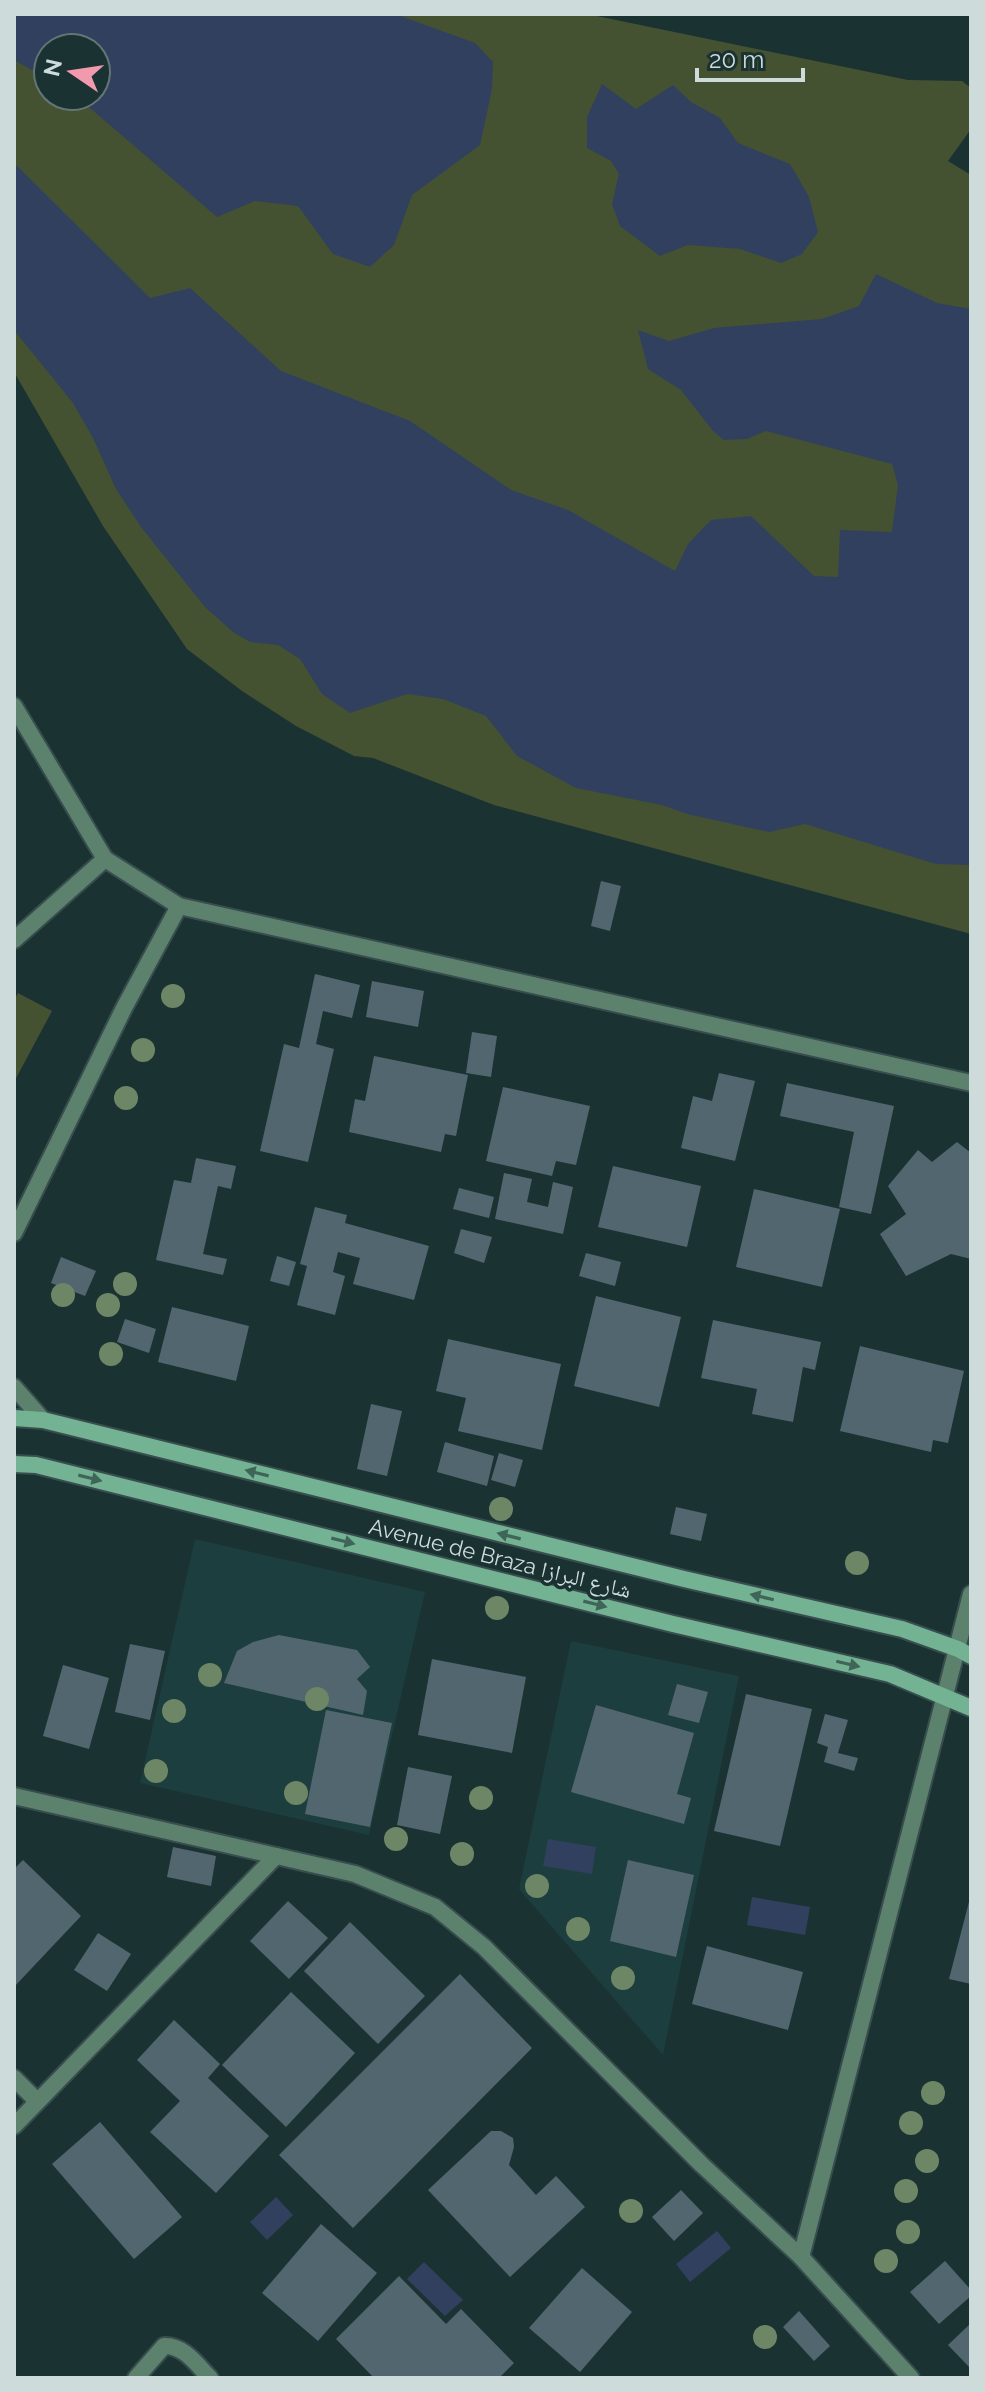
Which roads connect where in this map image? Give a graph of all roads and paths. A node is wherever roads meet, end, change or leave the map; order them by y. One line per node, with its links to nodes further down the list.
1 (14, 706): 2 (street)
2 (105, 859): 3 (street); 4 (street)
3 (179, 906): 5 (street); 6 (street)
4 (14, 940)
5 (971, 1083)
6 (14, 1233)
7 (14, 1387): 9 (street)
8 (14, 1418): 9 (main road, Avenue de Braza شارع البرازا)
9 (43, 1420): 12 (main road, Avenue de Braza شارع البرازا, one-way to 9)
10 (14, 1464): 13 (main road, Avenue de Braza شارع البرازا, one-way to 13)
11 (971, 1594): 12 (street)
12 (965, 1652): 13 (street)
13 (946, 1696): 14 (main road, Avenue de Braza شارع البرازا); 20 (street)
14 (971, 1708)
15 (14, 1796): 16 (street)
16 (276, 1856): 18 (street); 20 (street)
17 (14, 2078): 18 (street)
18 (37, 2101): 19 (street)
19 (14, 2126)
20 (801, 2257): 23 (street)
21 (136, 2378): 22 (street)
22 (210, 2378)
23 (911, 2378)

